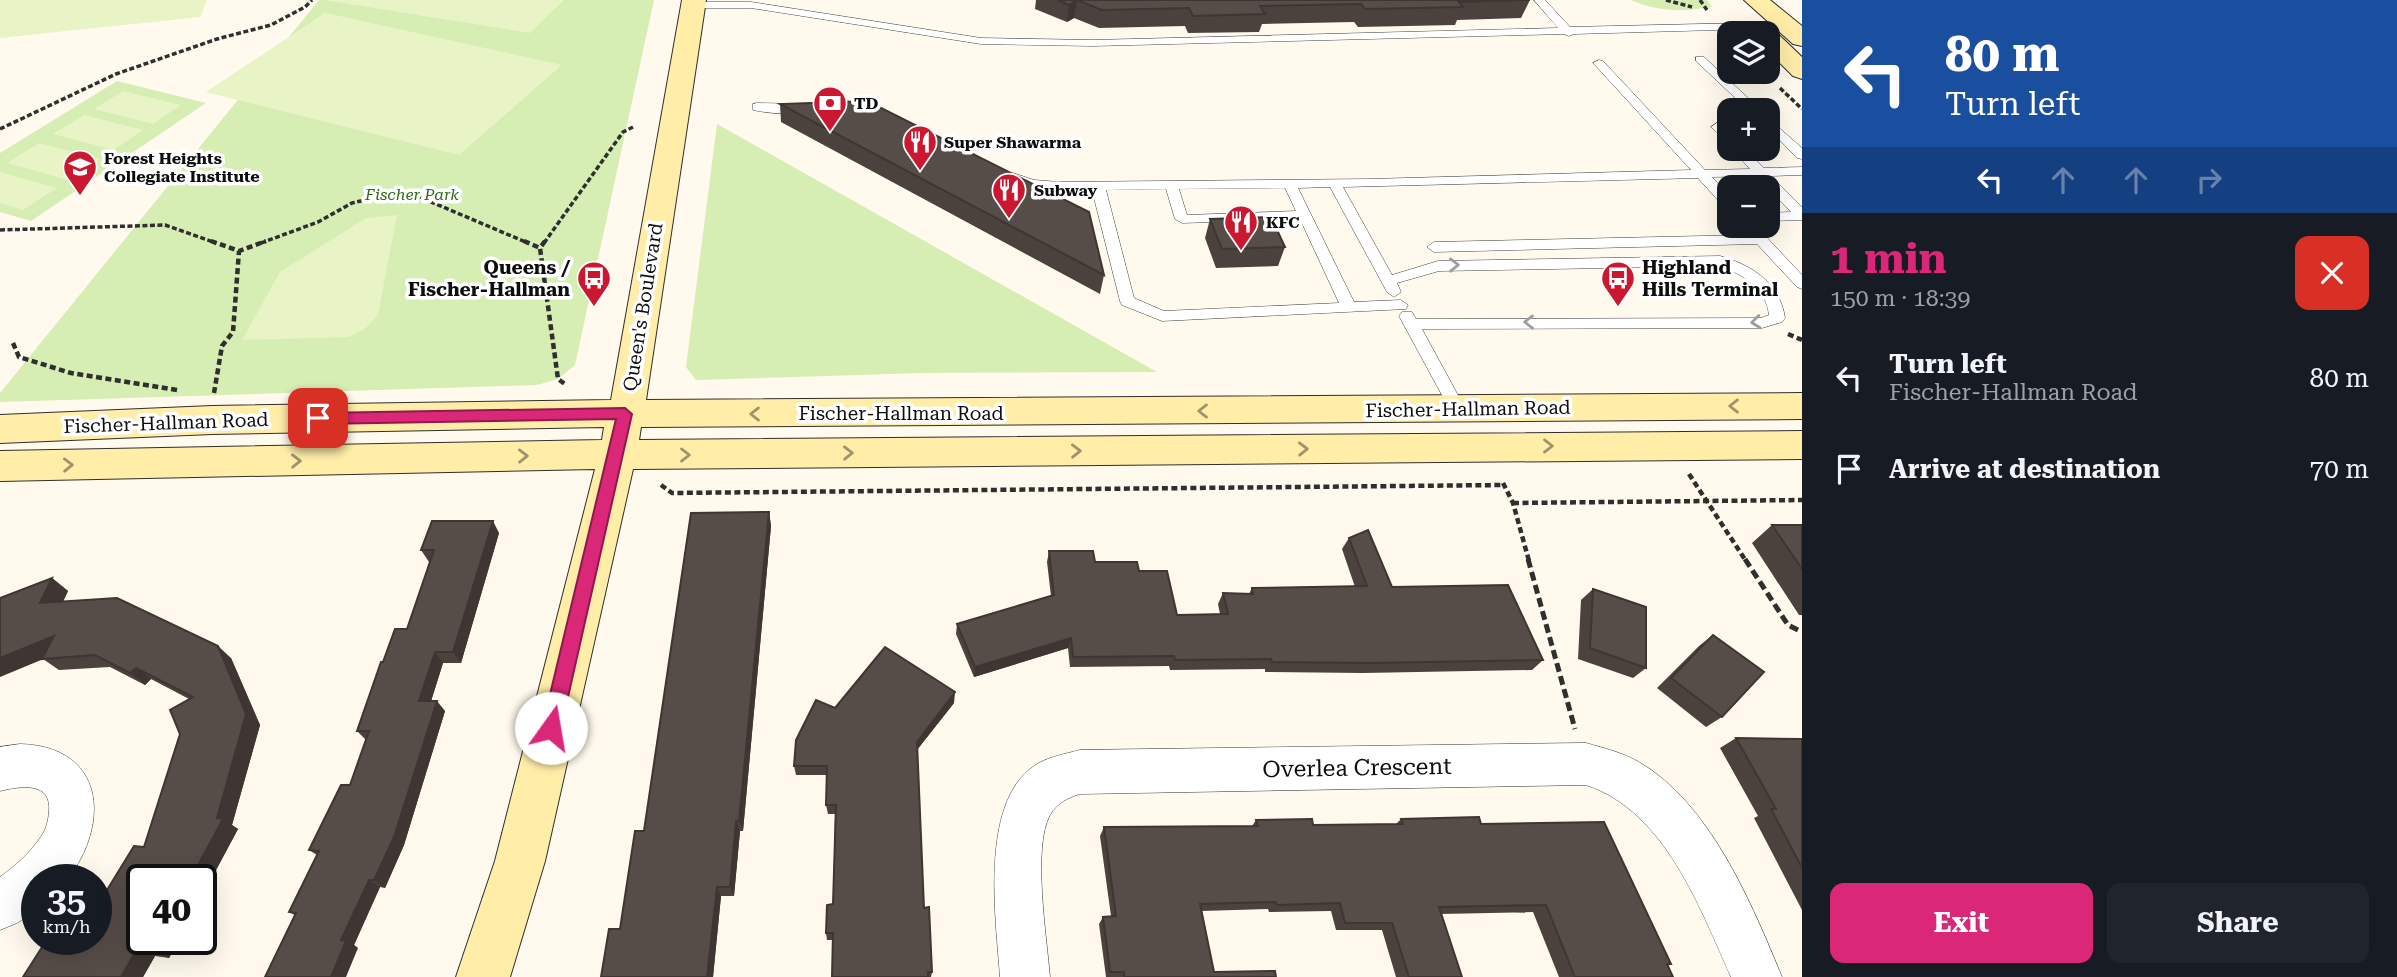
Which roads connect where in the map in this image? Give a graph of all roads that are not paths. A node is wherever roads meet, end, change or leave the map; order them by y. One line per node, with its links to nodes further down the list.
1 (1539, 0): 8 (lane)
2 (1756, 0): 6 (main road)
3 (694, 2): 8 (lane); 40 (main road, Queen's Boulevard)
4 (1730, 2): 5 (main road)
5 (1758, 21)
6 (1768, 21)
7 (1717, 32): 8 (lane)
8 (1569, 33)
9 (1780, 39): 12 (main road)
10 (1700, 59): 13 (lane)
11 (1599, 63): 22 (lane)
12 (1802, 71)
13 (1742, 98)
14 (757, 107): 15 (lane)
15 (813, 107)
16 (1780, 134): 17 (lane)
17 (1802, 155)
18 (1750, 161): 21 (lane)
19 (1802, 172): 21 (lane)
20 (1004, 173): 25 (lane)
21 (1761, 173): 22 (lane); 29 (lane)
22 (1701, 174): 24 (lane); 27 (lane)
23 (1290, 184): 24 (lane); 26 (lane); 28 (lane)
24 (1335, 184): 33 (lane)
25 (1098, 185): 26 (lane); 36 (lane)
26 (1171, 185): 28 (lane)
27 (1717, 191)
28 (1305, 215): 36 (lane)
29 (1802, 216): 30 (lane)
30 (1780, 217)
31 (1761, 239): 32 (lane); 34 (lane)
32 (1434, 247)
33 (1388, 281): 35 (lane); 37 (lane, one-way to 37)
34 (1802, 284)
35 (1401, 305): 36 (lane); 37 (lane)
36 (1349, 308)
37 (1411, 324): 39 (lane)
38 (1802, 406): 39 (main road, Fischer-Hallman Road, one-way to 39)
39 (1458, 410): 40 (main road, Fischer-Hallman Road, one-way to 40)
40 (625, 414): 41 (main road, Fischer-Hallman Road); 43 (main road, Queen's Boulevard)
41 (0, 429)
42 (1802, 445): 43 (main road, Fischer-Hallman Road, one-way to 42)
43 (617, 455): 44 (main road, Fischer-Hallman Road, one-way to 43); 47 (main road, Queen's Boulevard)
44 (0, 466)
45 (0, 769): 46 (street)
46 (0, 906)
47 (483, 977)
48 (1025, 977): 49 (street, Overlea Crescent)
49 (1757, 977)

